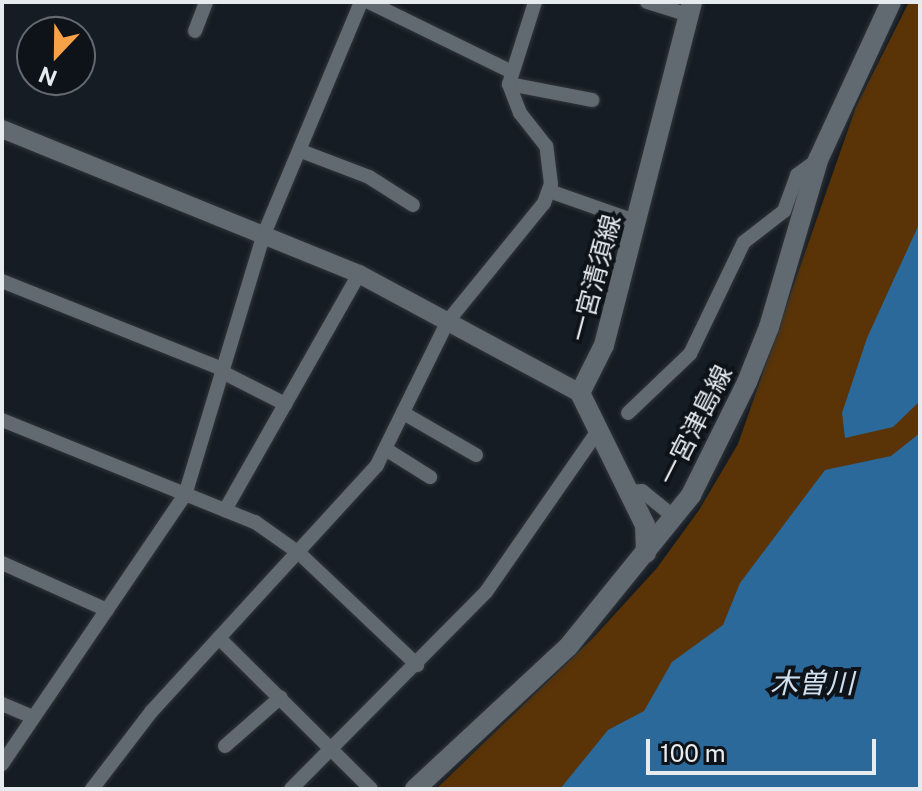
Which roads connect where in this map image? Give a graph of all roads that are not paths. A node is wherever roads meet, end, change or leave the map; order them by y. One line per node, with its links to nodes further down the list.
1 (206, 2): 8 (street)
2 (361, 2): 12 (street)
3 (369, 2): 9 (street)
4 (535, 2): 9 (street)
5 (647, 2): 7 (street)
6 (891, 2): 13 (main road, 一宮津島線)
7 (690, 9): 16 (main road, 一宮清須線)
8 (195, 31)
9 (510, 78): 10 (street); 14 (street)
10 (592, 100)
11 (2, 129): 17 (street)
12 (301, 151): 15 (street); 17 (street)
13 (818, 160): 24 (street); 36 (main road, 一宮津島線)
14 (549, 191): 16 (street); 20 (street)
15 (413, 205)
16 (637, 222): 22 (main road, 一宮清須線)
17 (264, 234): 18 (street); 21 (street)
18 (359, 274): 20 (street); 23 (street)
19 (2, 281): 21 (street)
20 (448, 321): 22 (street); 25 (street)
21 (222, 370): 23 (street); 32 (street)
22 (580, 393): 27 (main road)
23 (285, 404): 33 (street)
24 (628, 413)
25 (405, 414): 28 (street); 29 (street)
26 (2, 420): 32 (street)
27 (598, 431): 31 (main road); 40 (street)
28 (387, 450): 30 (street); 35 (street)
29 (476, 455)
30 (430, 477)
31 (631, 492): 34 (street); 36 (main road)
32 (185, 495): 33 (street); 38 (street)
33 (225, 510): 35 (street)
34 (668, 512)
35 (299, 553): 39 (street); 40 (street)
36 (646, 553): 50 (main road, 一宮津島線)
37 (2, 563): 38 (street)
38 (107, 610): 43 (street)
39 (219, 638): 41 (street); 47 (street)
40 (417, 665): 45 (street)
41 (281, 697): 44 (street); 45 (street)
42 (2, 704): 43 (street)
43 (33, 717): 46 (street)
44 (225, 746)
45 (329, 747): 48 (street); 49 (street)
46 (2, 764)
47 (92, 789)
48 (291, 789)
49 (371, 789)
50 (415, 789)

